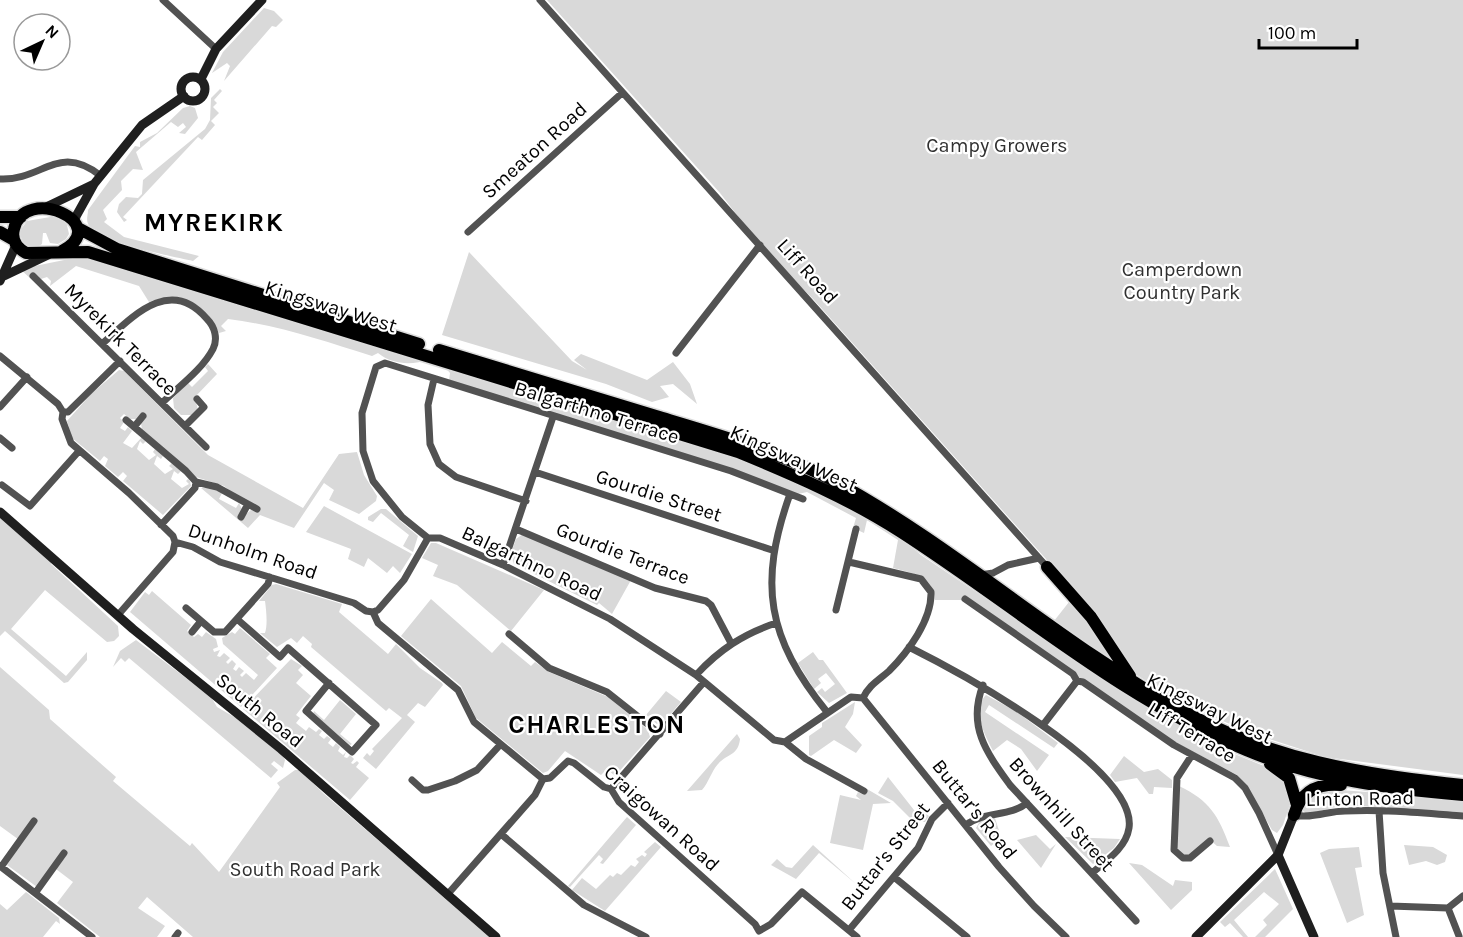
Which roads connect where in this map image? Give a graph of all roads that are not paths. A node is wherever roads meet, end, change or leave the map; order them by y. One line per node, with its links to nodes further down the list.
1 (163, 0): 4 (street)
2 (262, 0): 4 (street)
3 (540, 0): 6 (street, Liff Road)
4 (216, 48): 5 (street)
5 (201, 79): 7 (street); 7 (street)
6 (622, 93): 15 (street, Smeaton Road); 18 (street, Liff Road)
7 (184, 96): 8 (street)
8 (101, 176): 9 (street); 10 (street)
9 (0, 179)
10 (94, 184): 11 (street); 14 (street)
11 (42, 209): 13 (highway); 14 (highway, Kingsway West)
12 (0, 217): 13 (highway)
13 (21, 217): 17 (highway)
14 (76, 224): 19 (highway); 62 (highway, Kingsway West)
15 (468, 231)
16 (0, 232): 17 (highway, Kingsway West)
17 (15, 242): 20 (highway, Kingsway West); 22 (street)
18 (760, 245): 24 (street); 60 (street, Liff Road)
19 (62, 251): 20 (highway, Kingsway West); 88 (highway, Kingsway West)
20 (48, 255): 22 (street)
21 (33, 276): 23 (street, Myrekirk Terrace)
22 (2, 278)
23 (102, 344): 26 (street, Myrekirk Terrace); 31 (street)
24 (676, 353)
25 (0, 356): 28 (street)
26 (120, 361): 31 (street, Myrekirk Terrace); 33 (street)
27 (379, 363): 29 (street, Balgarthno Terrace); 56 (street, Balgarthno Road)
28 (27, 377): 32 (street); 33 (street)
29 (434, 380): 35 (street, Balgarthno Terrace); 48 (street)
30 (197, 399): 37 (street, Myrekirk Terrace)
31 (162, 403): 37 (street, Myrekirk Terrace)
32 (0, 407)
33 (63, 412): 42 (street, Dunholm Road)
34 (143, 416): 38 (street)
35 (553, 417): 43 (street); 46 (street, Balgarthno Terrace)
36 (126, 420): 38 (street)
37 (184, 426): 40 (street, Myrekirk Terrace)
38 (134, 427): 44 (street)
39 (0, 438): 41 (street)
40 (206, 447)
41 (12, 448)
42 (79, 451): 45 (street); 53 (street, Dunholm Road)
43 (535, 472): 48 (street); 58 (street, Gourdie Street)
44 (196, 482): 49 (street); 53 (street)
45 (2, 485)
46 (790, 494): 47 (street, Balgarthno Terrace); 58 (street)
47 (803, 499)
48 (526, 501): 54 (street)
49 (248, 504): 50 (street); 52 (street)
50 (257, 509)
51 (0, 512): 68 (street, South Road)
52 (241, 517)
53 (161, 525): 57 (street, Dunholm Road)
54 (516, 529): 61 (street); 74 (street, Gourdie Terrace)
55 (856, 529): 59 (street)
56 (428, 538): 61 (street, Balgarthno Road); 67 (street)
57 (175, 542): 63 (street, Dunholm Road); 68 (street)
58 (772, 550): 71 (street)
59 (849, 562): 66 (street); 75 (street)
60 (1043, 562): 62 (street); 78 (highway)
61 (503, 565): 76 (street, Balgarthno Road)
62 (981, 575): 78 (highway, Kingsway West)
63 (270, 577): 67 (street, Dunholm Road); 69 (street)
64 (968, 603): 77 (street, Liff Terrace)
65 (186, 608): 70 (street)
66 (836, 610)
67 (373, 612): 87 (street, Dunholm Road)
68 (118, 615): 112 (street, South Road)
69 (237, 619): 70 (street); 80 (street)
70 (201, 621): 72 (street)
71 (776, 623): 74 (street); 83 (street)
72 (192, 632)
73 (508, 634): 85 (street)
74 (731, 643): 76 (street)
75 (909, 647): 81 (street); 82 (street)
76 (696, 675): 79 (street, Balgarthno Road)
77 (1077, 681): 84 (street); 89 (street, Liff Terrace)
78 (1134, 681): 92 (highway, Kingsway West)
79 (704, 682): 85 (street); 86 (street, Balgarthno Road)
80 (329, 683): 80 (street)
81 (983, 685): 84 (street); 98 (street, Brownhill Street)
82 (863, 698): 83 (street); 97 (street, Buttar's Road)
83 (827, 712): 86 (street)
84 (1043, 725): 109 (street)
85 (660, 734): 94 (street)
86 (785, 742): 95 (street, Balgarthno Road)
87 (500, 745): 90 (street, Dunholm Road); 91 (street)
88 (1246, 750): 93 (highway, Kingsway West); 99 (highway)
89 (1192, 755): 105 (street); 107 (street, Liff Terrace)
90 (543, 779): 94 (street, Craigowan Road); 104 (street, Craigowan Road)
91 (412, 780)
92 (1463, 785)
93 (1381, 786): 96 (highway, Kingsway West); 99 (highway)
94 (611, 789): 118 (street, Craigowan Road)
95 (864, 791)
96 (1463, 795)
97 (948, 803): 103 (street, Buttar's Road); 110 (street, Buttar's Street)
98 (1027, 803): 103 (street); 109 (street, Brownhill Street)
99 (1295, 810): 100 (street, Linton Road); 107 (street)
100 (1379, 811): 101 (street, Linton Road); 114 (street)
101 (1463, 816)
102 (34, 821): 108 (street)
103 (966, 825): 125 (street, Buttar's Road)
104 (501, 834): 112 (street, Craigowan Road); 119 (street)
105 (1210, 841)
106 (64, 853): 111 (street)
107 (1278, 855): 126 (street); 127 (street)
108 (1, 866): 111 (street)
109 (1092, 873): 116 (street, Brownhill Street)
110 (894, 877): 117 (street, Buttar's Street); 124 (street)
111 (36, 892): 121 (street)
112 (447, 895): 122 (street, South Road)
113 (1463, 896): 115 (street)
114 (1390, 906): 115 (street); 128 (street)
115 (1448, 908): 120 (street)
116 (1136, 921)
117 (849, 930): 118 (street); 123 (street)
118 (759, 934)
119 (640, 936)
120 (1459, 936)
121 (92, 937)
122 (496, 937)
123 (857, 937)
124 (967, 937)
125 (1066, 937)
126 (1196, 937)
127 (1314, 937)
128 (1396, 937)

